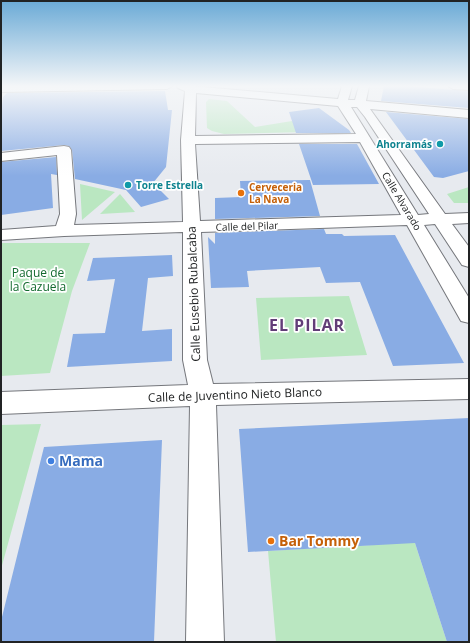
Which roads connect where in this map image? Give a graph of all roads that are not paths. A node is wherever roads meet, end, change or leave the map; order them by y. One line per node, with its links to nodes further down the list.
1 (189, 116): 5 (street, Calle Eusebio Rubalcaba)
2 (350, 116): 4 (street, Calle Alvarado)
3 (371, 116): 8 (street, Calle Alvarado)
4 (364, 138): 5 (street); 9 (street, Calle Alvarado)
5 (188, 140): 10 (street, Calle Eusebio Rubalcaba)
6 (1, 157): 11 (street)
7 (469, 218): 8 (street, Calle del Pilar)
8 (441, 219): 9 (street, Calle del Pilar); 13 (street, Calle Alvarado)
9 (414, 220): 10 (street, Calle del Pilar); 14 (street, Calle Alvarado)
10 (192, 228): 11 (street, Calle del Pilar); 16 (street, Calle Eusebio Rubalcaba)
11 (64, 231): 12 (street, Calle del Pilar)
12 (1, 235)
13 (469, 261)
14 (469, 316)
15 (469, 389): 16 (street, Calle de Juventino Nieto Blanco)
16 (203, 395): 17 (street, Calle de Juventino Nieto Blanco); 18 (street, Calle Eusebio Rubalcaba)
17 (1, 403)
18 (205, 642)

